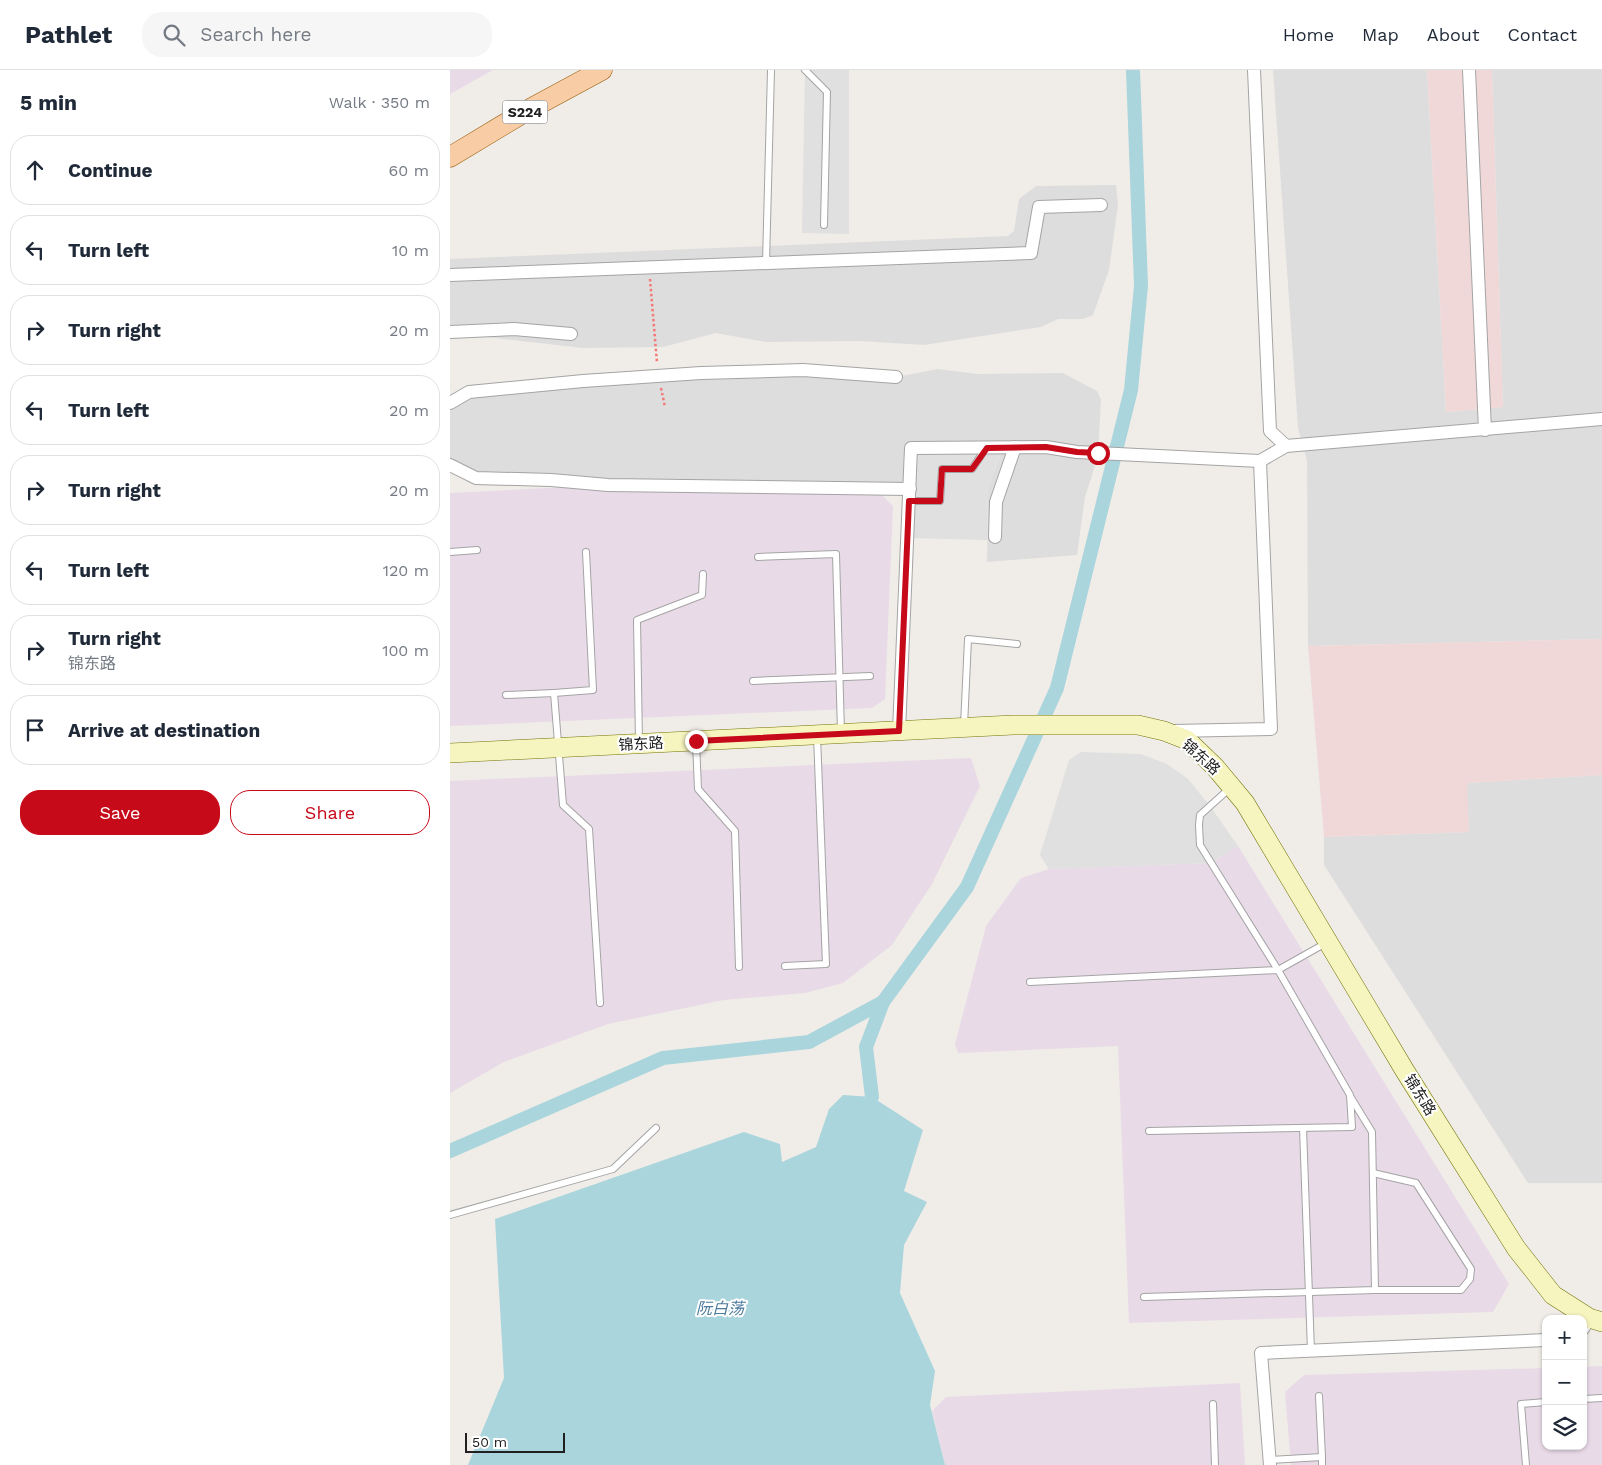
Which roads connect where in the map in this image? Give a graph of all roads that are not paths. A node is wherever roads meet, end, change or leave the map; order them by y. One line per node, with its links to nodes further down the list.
1 (602, 70): 6 (main road, S224)
2 (771, 70): 9 (lane)
3 (805, 70): 8 (lane)
4 (1254, 70): 17 (street)
5 (1469, 70): 16 (street)
6 (450, 157)
7 (1101, 206): 9 (street)
8 (824, 224)
9 (766, 263): 10 (street)
10 (450, 275)
11 (450, 332): 12 (street)
12 (571, 334)
13 (896, 377): 14 (street)
14 (450, 403)
15 (1602, 419): 16 (street)
16 (1485, 430): 17 (street)
17 (1286, 446): 20 (street)
18 (1015, 447): 19 (street); 20 (street); 23 (street)
19 (987, 448): 22 (lane); 22 (street)
20 (1260, 461): 37 (street)
21 (450, 465): 22 (street)
22 (909, 495): 36 (street)
23 (995, 537)
24 (477, 550): 25 (lane)
25 (450, 552)
26 (586, 552): 33 (lane)
27 (758, 557): 31 (lane)
28 (703, 574): 41 (lane)
29 (1017, 644): 35 (lane)
30 (870, 676): 31 (lane)
31 (840, 677): 32 (lane); 38 (lane)
32 (753, 681)
33 (554, 693): 34 (lane); 42 (lane)
34 (506, 695)
35 (964, 728): 36 (main road, 锦东路); 37 (main road, 锦东路)
36 (899, 731): 38 (main road, 锦东路)
37 (1164, 731): 44 (main road, 锦东路)
38 (841, 733): 39 (main road, 锦东路)
39 (817, 735): 40 (main road, 锦东路); 46 (lane)
40 (696, 741): 41 (main road, 锦东路); 47 (lane)
41 (639, 744): 42 (main road, 锦东路)
42 (558, 748): 43 (main road, 锦东路); 50 (lane)
43 (450, 753)
44 (1231, 787): 45 (main road, 锦东路); 48 (lane)
45 (1328, 942): 48 (lane); 60 (main road, 锦东路)
46 (785, 966)
47 (739, 967)
48 (1278, 970): 49 (lane); 51 (lane)
49 (1030, 982)
50 (600, 1003)
51 (1350, 1095): 53 (lane); 55 (lane)
52 (656, 1128): 56 (lane)
53 (1303, 1128): 54 (lane); 58 (lane)
54 (1149, 1131)
55 (1373, 1173): 57 (lane); 57 (lane)
56 (450, 1216)
57 (1375, 1290): 58 (lane)
58 (1309, 1292): 59 (lane); 62 (lane)
59 (1144, 1297)
60 (1591, 1323)
61 (1542, 1340): 62 (street)
62 (1311, 1351): 69 (street)
63 (1319, 1396): 68 (lane)
64 (1602, 1398): 65 (lane)
65 (1587, 1399)
66 (1542, 1402): 72 (lane)
67 (1213, 1404): 70 (lane)
68 (1322, 1457): 69 (lane); 71 (lane)
69 (1270, 1462)
70 (1215, 1465)
71 (1322, 1465)
72 (1526, 1465)

